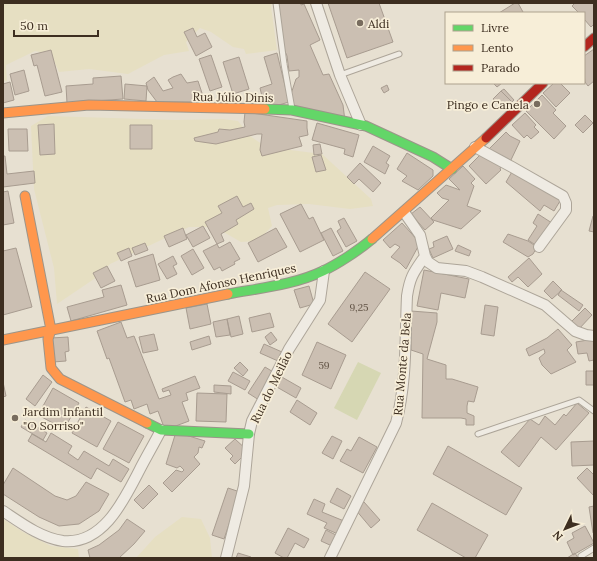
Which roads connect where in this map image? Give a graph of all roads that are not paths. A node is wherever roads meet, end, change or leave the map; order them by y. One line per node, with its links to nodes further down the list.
1 (276, 3): 8 (lane)
2 (316, 3): 6 (street)
3 (594, 38): 4 (main road)
4 (585, 46)
5 (399, 54): 6 (lane)
6 (340, 75): 10 (street)
7 (542, 84): 11 (main road, Rua Dom Afonso Henriques)
8 (292, 110): 9 (main road, Rua Júlio Dinis); 10 (main road, Rua Júlio Dinis)
9 (3, 113)
10 (361, 125): 12 (main road, Rua Júlio Dinis)
11 (475, 147): 12 (main road, Rua Dom Afonso Henriques); 15 (street)
12 (452, 169): 14 (main road, Rua Dom Afonso Henriques)
13 (25, 196): 18 (main road)
14 (404, 212): 16 (street); 17 (main road, Rua Dom Afonso Henriques)
15 (539, 247)
16 (425, 256): 19 (street); 29 (street, Rua Monte da Bela)
17 (324, 270): 18 (main road, Rua Dom Afonso Henriques); 23 (street, Rua do Meilão)
18 (51, 330): 20 (main road, Rua Dom Afonso Henriques); 22 (main road)
19 (594, 336)
20 (3, 340)
21 (594, 411): 24 (lane)
22 (161, 430): 23 (main road); 25 (street)
23 (249, 434): 28 (street, Rua do Meilão)
24 (478, 434)
25 (3, 511)
26 (594, 548): 27 (lane)
27 (581, 556)
28 (226, 558)
29 (330, 558)

